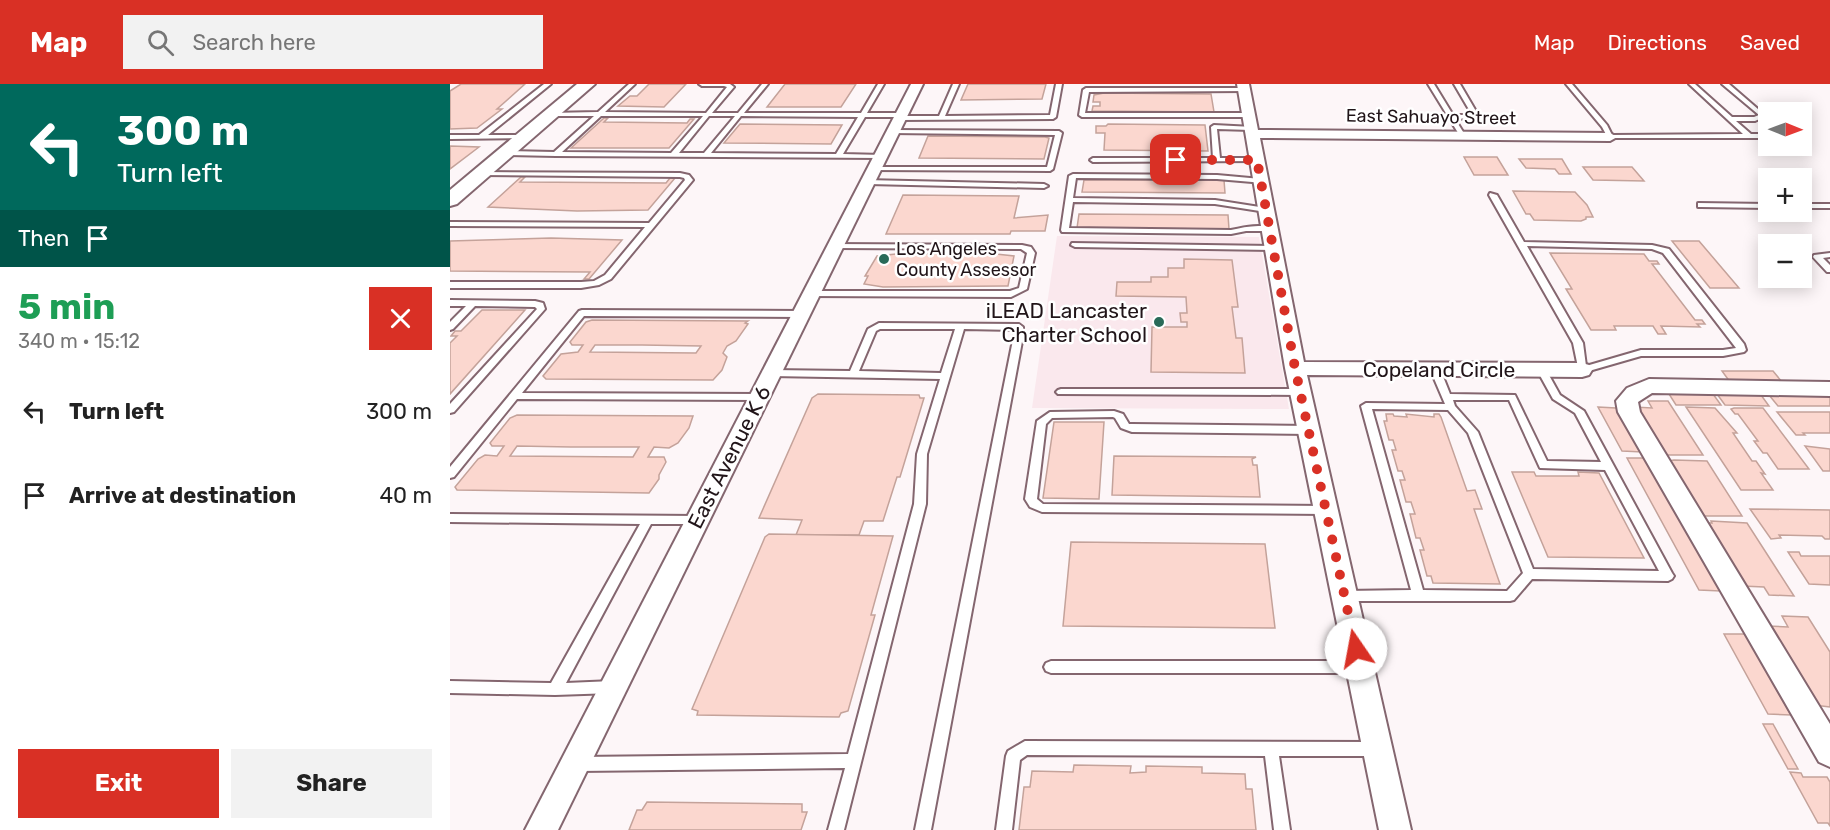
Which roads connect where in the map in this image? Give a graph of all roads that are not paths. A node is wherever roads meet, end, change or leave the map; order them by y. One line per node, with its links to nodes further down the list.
1 (548, 84): 30 (lane)
2 (587, 84): 16 (street)
3 (632, 84): 17 (lane)
4 (702, 84): 19 (lane)
5 (765, 84): 18 (lane)
6 (880, 84): 20 (lane)
7 (917, 84): 24 (street, East Avenue K 6)
8 (956, 84): 22 (lane)
9 (1059, 84): 22 (lane)
10 (1431, 84): 21 (lane)
11 (1457, 84): 21 (lane)
12 (1569, 84): 32 (lane)
13 (1692, 84): 23 (lane)
14 (1725, 84): 23 (lane)
15 (1244, 87): 25 (street); 25 (lane)
16 (551, 114): 17 (lane); 31 (street)
17 (599, 114): 19 (lane); 34 (lane)
18 (740, 114): 19 (lane); 20 (lane); 36 (lane)
19 (708, 115): 35 (lane)
20 (862, 115): 24 (lane); 37 (lane)
21 (1450, 117): 26 (lane)
22 (940, 118): 24 (lane)
23 (1731, 119): 27 (lane)
24 (898, 122): 40 (street, East Avenue K 6); 40 (lane)
25 (1250, 125): 26 (street, East Sahuayo Street); 39 (lane); 41 (street)
26 (1462, 135): 32 (street, East Sahuayo Street)
27 (1749, 136): 28 (lane); 32 (lane)
28 (1758, 136)
29 (450, 137): 30 (lane)
30 (481, 137): 31 (lane)
31 (524, 137): 33 (street)
32 (1610, 137)
33 (505, 153): 34 (lane); 42 (street)
34 (556, 154): 35 (lane)
35 (673, 155): 36 (lane)
36 (706, 155): 37 (lane)
37 (838, 156): 40 (lane)
38 (1093, 160): 39 (lane)
39 (1217, 160): 41 (lane)
40 (874, 169): 43 (lane); 56 (street, East Avenue K 6)
41 (1259, 171): 46 (lane); 53 (street)
42 (482, 173): 45 (street); 52 (lane)
43 (1044, 186)
44 (1493, 195): 54 (lane)
45 (450, 200)
46 (1070, 200): 53 (lane); 53 (lane)
47 (1701, 205): 48 (lane)
48 (1758, 206)
49 (1812, 206): 50 (lane)
50 (1830, 206)
51 (450, 224): 52 (lane)
52 (651, 225): 59 (lane)
53 (1269, 229): 55 (lane); 65 (street)
54 (1521, 244): 68 (lane); 68 (lane)
55 (1075, 245)
56 (835, 246): 62 (street, East Avenue K 6); 62 (lane)
57 (1830, 255): 58 (lane)
58 (1830, 270)
59 (450, 285)
60 (450, 303): 61 (lane)
61 (473, 303): 64 (lane); 78 (lane)
62 (806, 304): 69 (street, East Avenue K 6); 75 (lane)
63 (960, 326): 70 (lane); 71 (lane); 101 (lane)
64 (450, 327)
65 (1295, 368): 66 (street, Copeland Circle); 74 (street)
66 (1436, 369): 67 (street, Copeland Circle); 77 (lane)
67 (1542, 370): 68 (street, Copeland Circle); 80 (lane)
68 (1582, 370)
69 (771, 373): 70 (lane); 76 (street, East Avenue K 6)
70 (853, 374): 71 (lane)
71 (945, 376): 97 (lane)
72 (1830, 388): 96 (street)
73 (1061, 392): 74 (lane)
74 (1300, 392): 79 (street)
75 (514, 396): 76 (lane); 81 (lane)
76 (759, 397): 85 (street, East Avenue K 6)
77 (1448, 402): 80 (lane); 86 (lane); 87 (lane)
78 (450, 411)
79 (1309, 430): 82 (street); 82 (lane)
80 (1609, 466): 86 (lane)
81 (450, 474)
82 (1326, 510): 88 (street)
83 (450, 518): 84 (lane)
84 (648, 519): 85 (lane); 93 (lane)
85 (697, 520): 92 (street, East Avenue K 6)
86 (1529, 574): 87 (lane)
87 (1418, 595): 88 (lane)
88 (1345, 596): 90 (street)
89 (1051, 667): 90 (lane)
90 (1359, 667): 95 (street)
91 (450, 687): 93 (lane)
92 (613, 687): 93 (lane); 98 (street, East Avenue K 6)
93 (555, 689)
94 (1271, 749): 95 (lane); 102 (lane); 103 (lane)
95 (1377, 749): 104 (street)
96 (1830, 752)
97 (854, 761): 98 (lane); 100 (lane)
98 (574, 764): 99 (street, East Avenue K 6)
99 (541, 830)
100 (836, 830)
101 (923, 830)
102 (1004, 830)
103 (1281, 830)
104 (1395, 830)

